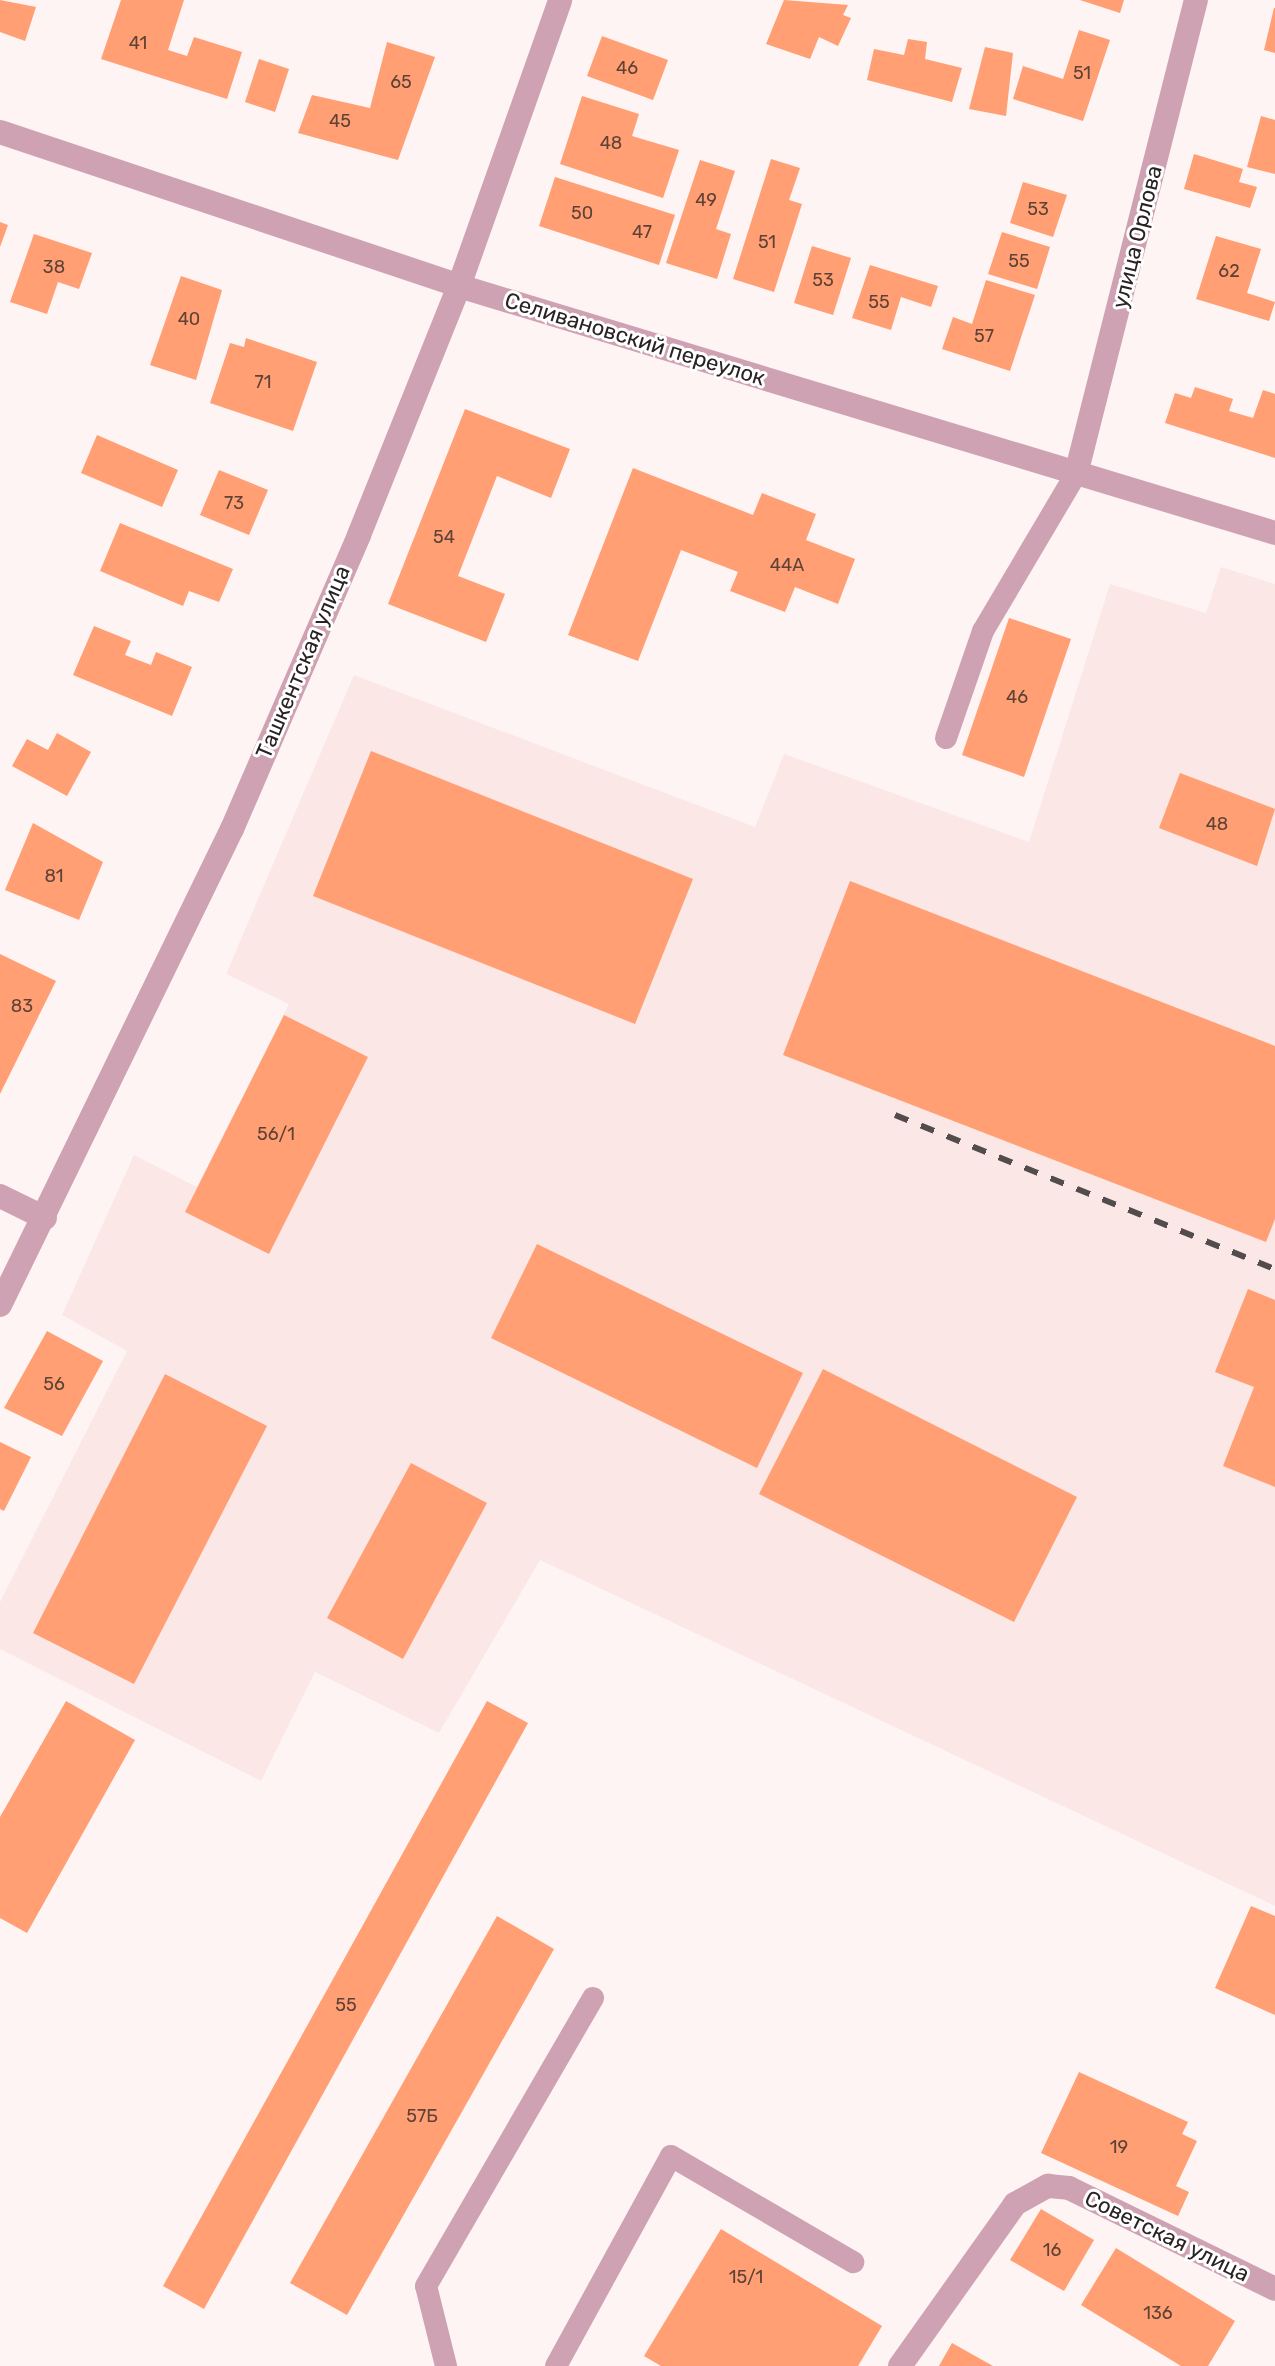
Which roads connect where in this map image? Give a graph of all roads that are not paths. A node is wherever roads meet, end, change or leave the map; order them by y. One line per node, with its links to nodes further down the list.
1 (560, 0): 4 (street, Ташкентская улица)
2 (1196, 0): 5 (street, улица Орлова)
3 (0, 132): 4 (street, Селивановский переулок)
4 (459, 286): 5 (street, Селивановский переулок); 9 (street, Ташкентская улица)
5 (1076, 474): 6 (street, Селивановский переулок); 7 (lane)
6 (1275, 533)
7 (946, 738)
8 (0, 1196): 9 (street)
9 (45, 1218): 10 (street, Ташкентская улица)
10 (0, 1305)
11 (593, 1998): 14 (lane)
12 (853, 2262): 15 (lane)
13 (1275, 2289): 16 (street, Советская улица)
14 (446, 2366)
15 (556, 2366)
16 (900, 2366)

